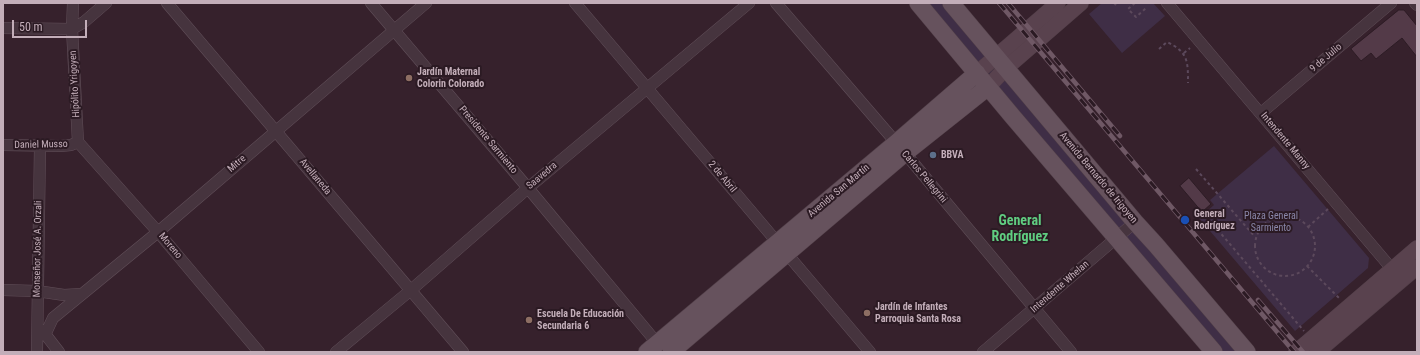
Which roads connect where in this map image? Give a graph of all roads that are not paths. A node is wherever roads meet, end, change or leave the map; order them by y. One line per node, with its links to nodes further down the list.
1 (73, 3): 16 (street, Hipólito Yrigoyen)
2 (106, 3): 16 (street)
3 (167, 3): 23 (street, Avellaneda)
4 (371, 3): 17 (street, Presidente Sarmiento)
5 (426, 3): 17 (street, Mitre)
6 (575, 3): 21 (street, 2 de Abril)
7 (750, 3): 21 (street, Saavedra)
8 (776, 3): 27 (street, Carlos Pellegrini)
9 (918, 3): 19 (main road)
10 (951, 3): 18 (main road, Avenida Bernardo de Irigoyen)
11 (1058, 3): 18 (street, Avenida San Martín)
12 (1081, 3): 18 (street, Avenida San Martín)
13 (1167, 3): 22 (street, Intendente Manny)
14 (1391, 3): 22 (street, 9 de Julio)
15 (3, 28): 16 (street)
16 (72, 29): 24 (street, Hipólito Yrigoyen)
17 (394, 30): 23 (street, Mitre); 28 (street, Presidente Sarmiento)
18 (1001, 63): 19 (street, Avenida San Martín); 20 (street, Avenida San Martín); 29 (main road, Avenida Bernardo de Irigoyen)
19 (977, 73): 20 (main road); 27 (main road, Avenida San Martín)
20 (988, 87): 27 (main road, Avenida San Martín); 31 (main road)
21 (647, 88): 28 (street, Saavedra); 32 (street, 2 de Abril)
22 (1261, 113): 35 (street, Intendente Manny)
23 (276, 131): 30 (street, Mitre); 37 (street, Avellaneda)
24 (78, 142): 26 (street, Daniel Musso); 30 (street, Moreno)
25 (3, 146): 26 (street, Daniel Musso)
26 (40, 146): 38 (street, Monseñor José A. Orzali)
27 (900, 148): 32 (main road, Avenida San Martín); 40 (street, Carlos Pellegrini)
28 (528, 188): 37 (street, Saavedra); 44 (street, Presidente Sarmiento)
29 (1135, 222): 31 (street, Intendente Whelan); 54 (main road, Avenida Bernardo de Irigoyen)
30 (158, 232): 39 (street, Mitre); 48 (street, Moreno)
31 (1117, 238): 40 (street, Intendente Whelan); 53 (main road)
32 (783, 248): 44 (main road, Avenida San Martín); 45 (street, 2 de Abril)
33 (1415, 255): 35 (street)
34 (1417, 267): 35 (street)
35 (1397, 275): 43 (street); 43 (street)
36 (3, 290): 38 (street)
37 (411, 290): 49 (street, Saavedra); 50 (street, Avellaneda)
38 (37, 291): 39 (street); 41 (street, Monseñor José A. Orzali)
39 (81, 294): 42 (street, Mitre)
40 (1035, 309): 51 (street, Intendente Whelan); 52 (street, Carlos Pellegrini)
41 (38, 325): 42 (street); 46 (street, Monseñor José A. Orzali)
42 (45, 335): 47 (street)
43 (1317, 346): 55 (street)
44 (660, 350)
45 (864, 350)
46 (37, 352)
47 (59, 352)
48 (259, 352)
49 (336, 352)
50 (463, 352)
51 (984, 352)
52 (1071, 352)
53 (1214, 352)
54 (1247, 352)
55 (1296, 352)

